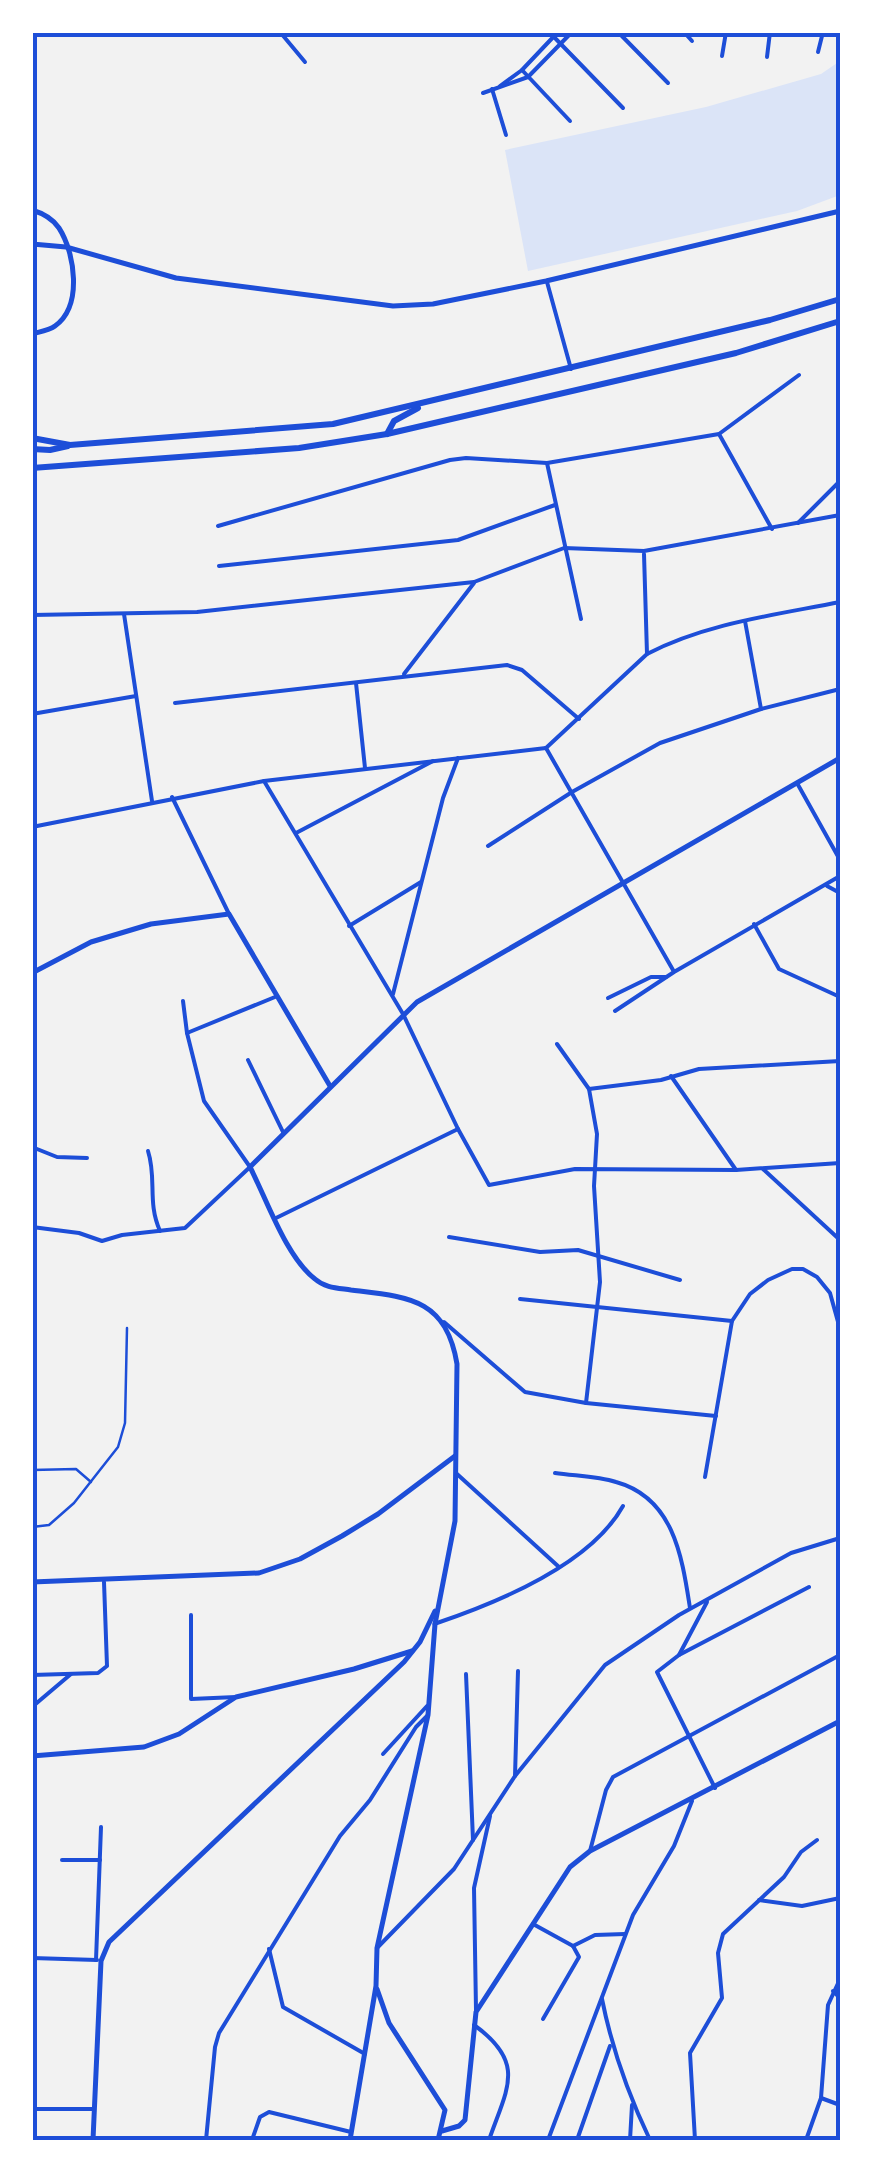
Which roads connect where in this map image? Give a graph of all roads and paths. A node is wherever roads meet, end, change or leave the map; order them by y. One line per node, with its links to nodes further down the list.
1 (280, 32): 14 (street)
2 (572, 32): 10 (street)
3 (618, 32): 17 (street)
4 (684, 32): 9 (street)
5 (726, 32): 12 (street)
6 (770, 32): 13 (street)
7 (823, 32): 11 (street)
8 (556, 35): 10 (street); 15 (street)
9 (692, 41)
10 (560, 44): 16 (street); 21 (street)
11 (818, 52)
12 (722, 56)
13 (767, 57)
14 (305, 62)
15 (522, 70): 16 (street); 18 (street)
16 (528, 77): 18 (street); 22 (street)
17 (668, 83)
18 (500, 86): 19 (street)
19 (492, 89): 20 (street); 23 (street)
20 (483, 93)
21 (623, 108)
22 (570, 121)
23 (506, 135)
24 (32, 210): 27 (street)
25 (840, 211): 28 (street)
26 (32, 244): 27 (street)
27 (66, 247): 28 (street); 31 (street)
28 (546, 281): 32 (street)
29 (840, 299): 32 (main road)
30 (840, 322): 35 (main road)
31 (32, 334)
32 (571, 369): 34 (main road)
33 (799, 376): 36 (street)
34 (422, 404): 35 (main road); 38 (main road)
35 (387, 434): 41 (main road)
36 (718, 434): 40 (street); 47 (street)
37 (32, 438): 38 (main road)
38 (70, 445): 39 (main road)
39 (32, 449)
40 (547, 463): 43 (street); 46 (street)
41 (32, 468)
42 (840, 482): 45 (street)
43 (555, 505): 48 (street); 50 (street)
44 (840, 515): 45 (street)
45 (798, 523): 47 (street)
46 (218, 526)
47 (772, 530): 49 (street)
48 (564, 548): 49 (street); 51 (street); 55 (street)
49 (644, 552): 57 (street)
50 (219, 566)
51 (474, 582): 53 (street); 58 (street)
52 (840, 602): 56 (street)
53 (124, 614): 54 (street); 61 (street)
54 (32, 615)
55 (580, 619)
56 (745, 620): 57 (street); 63 (street)
57 (647, 654): 65 (street)
58 (404, 674): 59 (street); 65 (street)
59 (356, 683): 62 (street); 70 (street)
60 (840, 689): 63 (street)
61 (136, 696): 64 (street); 75 (street)
62 (175, 704)
63 (761, 709): 73 (street)
64 (32, 714)
65 (580, 719): 66 (street)
66 (546, 748): 67 (street); 73 (street)
67 (458, 758): 69 (street); 81 (street)
68 (840, 758): 72 (street)
69 (436, 760): 70 (street); 77 (street)
70 (365, 768): 71 (street)
71 (264, 781): 74 (street); 77 (street)
72 (797, 783): 79 (street); 82 (street)
73 (572, 792): 78 (street); 82 (street)
74 (172, 797): 75 (street); 85 (street)
75 (152, 801): 76 (street)
76 (32, 827)
77 (296, 833): 87 (street)
78 (488, 846)
79 (840, 860)
80 (840, 876): 83 (street)
81 (421, 882): 87 (street); 91 (street)
82 (624, 883): 88 (street); 97 (street)
83 (825, 885): 84 (street); 86 (street)
84 (840, 893)
85 (229, 914): 89 (street); 92 (street)
86 (754, 924): 88 (street); 94 (street)
87 (348, 926): 91 (street)
88 (674, 972): 90 (street)
89 (32, 973)
90 (666, 976): 93 (street); 96 (street)
91 (392, 996): 97 (street)
92 (276, 997): 98 (street); 103 (street)
93 (608, 998)
94 (840, 998)
95 (184, 1001): 98 (street)
96 (615, 1012)
97 (403, 1014): 103 (street); 105 (street)
98 (187, 1033): 111 (street)
99 (557, 1044): 104 (street)
100 (248, 1060): 106 (street)
101 (840, 1061): 102 (street)
102 (671, 1076): 104 (street); 114 (street)
103 (330, 1086): 106 (street)
104 (589, 1089): 113 (street)
105 (458, 1129): 113 (street); 115 (street)
106 (284, 1133): 111 (street)
107 (32, 1147): 109 (street)
108 (148, 1151): 117 (street)
109 (87, 1158)
110 (840, 1163): 112 (street)
111 (250, 1167): 115 (street); 117 (street)
112 (762, 1169): 114 (street); 119 (street)
113 (595, 1170): 114 (street); 120 (street)
114 (736, 1170)
115 (276, 1218): 125 (street)
116 (32, 1227): 117 (street)
117 (160, 1230)
118 (449, 1237): 120 (street)
119 (840, 1240)
120 (599, 1256): 121 (street); 123 (street)
121 (680, 1280)
122 (520, 1299): 123 (street)
123 (596, 1306): 124 (street); 128 (street)
124 (732, 1320): 127 (street); 129 (street)
125 (444, 1322): 128 (street); 130 (street)
126 (126, 1328): 135 (lane)
127 (840, 1329)
128 (586, 1402): 129 (street)
129 (716, 1416): 134 (street)
130 (457, 1454): 133 (street); 141 (street)
131 (32, 1470): 135 (lane)
132 (554, 1472): 145 (street)
133 (457, 1474): 139 (street); 144 (street)
134 (705, 1477)
135 (91, 1482): 137 (lane)
136 (623, 1506): 139 (street)
137 (32, 1527)
138 (840, 1538): 143 (street)
139 (559, 1567): 147 (street)
140 (32, 1582): 141 (street)
141 (104, 1582): 152 (street)
142 (810, 1588): 150 (street)
143 (709, 1598): 145 (street); 150 (street)
144 (439, 1602): 147 (street); 148 (street)
145 (690, 1608): 163 (street)
146 (191, 1615): 155 (street)
147 (436, 1624): 156 (street)
148 (415, 1650): 155 (street); 181 (street)
149 (840, 1655): 160 (street)
150 (680, 1656): 160 (street)
151 (518, 1672): 163 (street)
152 (72, 1674): 154 (street); 157 (street)
153 (466, 1674): 168 (street)
154 (32, 1675)
155 (236, 1697): 162 (street)
156 (428, 1704): 158 (street); 161 (street)
157 (32, 1707)
158 (428, 1715): 178 (street); 179 (street)
159 (840, 1721): 164 (street)
160 (688, 1737): 164 (street); 170 (street)
161 (383, 1754)
162 (32, 1756)
163 (515, 1776): 166 (street)
164 (715, 1788): 165 (street)
165 (692, 1801): 170 (street); 176 (street)
166 (491, 1812): 168 (street); 187 (street)
167 (101, 1827): 172 (street)
168 (472, 1840): 178 (street)
169 (817, 1840): 174 (street)
170 (590, 1851): 175 (street)
171 (62, 1860): 172 (street)
172 (100, 1860): 181 (street)
173 (840, 1898): 174 (street)
174 (759, 1900): 209 (street)
175 (532, 1924): 177 (street); 187 (street)
176 (625, 1934): 177 (street); 185 (street)
177 (573, 1946): 188 (street)
178 (377, 1948): 183 (street)
179 (269, 1949): 191 (street); 200 (street)
180 (32, 1958): 181 (street)
181 (99, 1961): 196 (street)
182 (840, 1978): 184 (street)
183 (376, 1986): 191 (street); 197 (street)
184 (833, 1992): 186 (street); 192 (street)
185 (602, 1998): 190 (street); 205 (street)
186 (840, 1998)
187 (476, 2012): 189 (street)
188 (544, 2019)
189 (474, 2025): 197 (street); 204 (street)
190 (611, 2044): 193 (street); 206 (street)
191 (365, 2054): 198 (street)
192 (820, 2098): 194 (street); 210 (street)
193 (632, 2104): 207 (street); 208 (street)
194 (840, 2105)
195 (32, 2109): 196 (street)
196 (94, 2110): 199 (street)
197 (442, 2130): 203 (street)
198 (351, 2132): 201 (street); 202 (street)
199 (93, 2140)
200 (206, 2140)
201 (252, 2140)
202 (350, 2140)
203 (438, 2140)
204 (490, 2140)
205 (548, 2140)
206 (576, 2140)
207 (630, 2140)
208 (650, 2140)
209 (695, 2140)
210 (806, 2140)

